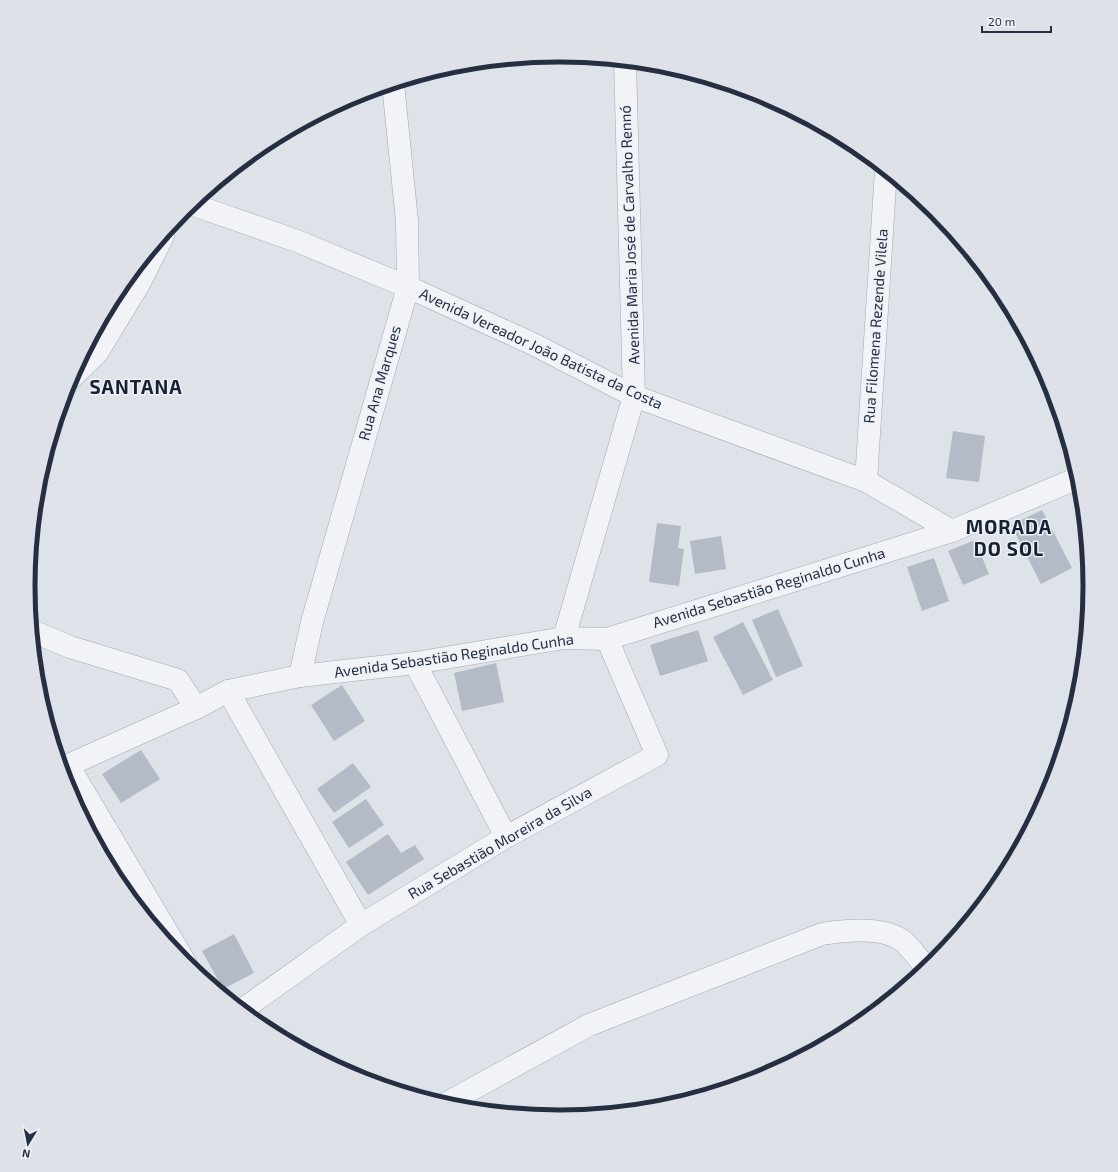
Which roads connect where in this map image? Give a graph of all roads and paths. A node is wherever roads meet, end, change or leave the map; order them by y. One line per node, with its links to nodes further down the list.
1 (625, 66): 8 (street, Avenida Maria José de Carvalho Rennó)
2 (394, 89): 6 (street, Rua Ana Marques)
3 (886, 176): 10 (street, Rua Filomena Rezende Vilela)
4 (198, 206): 6 (street, Avenida Vereador João Batista da Costa)
5 (153, 256): 7 (street)
6 (408, 288): 8 (street, Avenida Vereador João Batista da Costa); 16 (street, Rua Ana Marques)
7 (84, 366)
8 (634, 396): 10 (street, Avenida Vereador João Batista da Costa); 13 (street, Avenida Maria José de Carvalho Rennó)
9 (1072, 480): 11 (street, Avenida Sebastião Reginaldo Cunha)
10 (866, 481): 11 (street, Avenida Vereador João Batista da Costa)
11 (952, 531): 14 (street, Avenida Sebastião Reginaldo Cunha)
12 (37, 634): 18 (street)
13 (564, 638): 14 (street, Avenida Sebastião Reginaldo Cunha); 15 (street, Avenida Sebastião Reginaldo Cunha)
14 (607, 639): 21 (street, Rua Sebastião Moreira da Silva)
15 (415, 663): 16 (street, Avenida Sebastião Reginaldo Cunha); 21 (street)
16 (300, 676): 17 (street, Avenida Sebastião Reginaldo Cunha)
17 (228, 691): 18 (street, Avenida Sebastião Reginaldo Cunha); 22 (street)
18 (196, 708): 19 (street, Avenida Sebastião Reginaldo Cunha)
19 (67, 765)
20 (71, 776): 23 (street)
21 (506, 837): 22 (street, Rua Sebastião Moreira da Silva)
22 (361, 925): 25 (street, Rua Sebastião Moreira da Silva)
23 (168, 935)
24 (923, 963): 26 (street)
25 (247, 1007)
26 (454, 1099)

